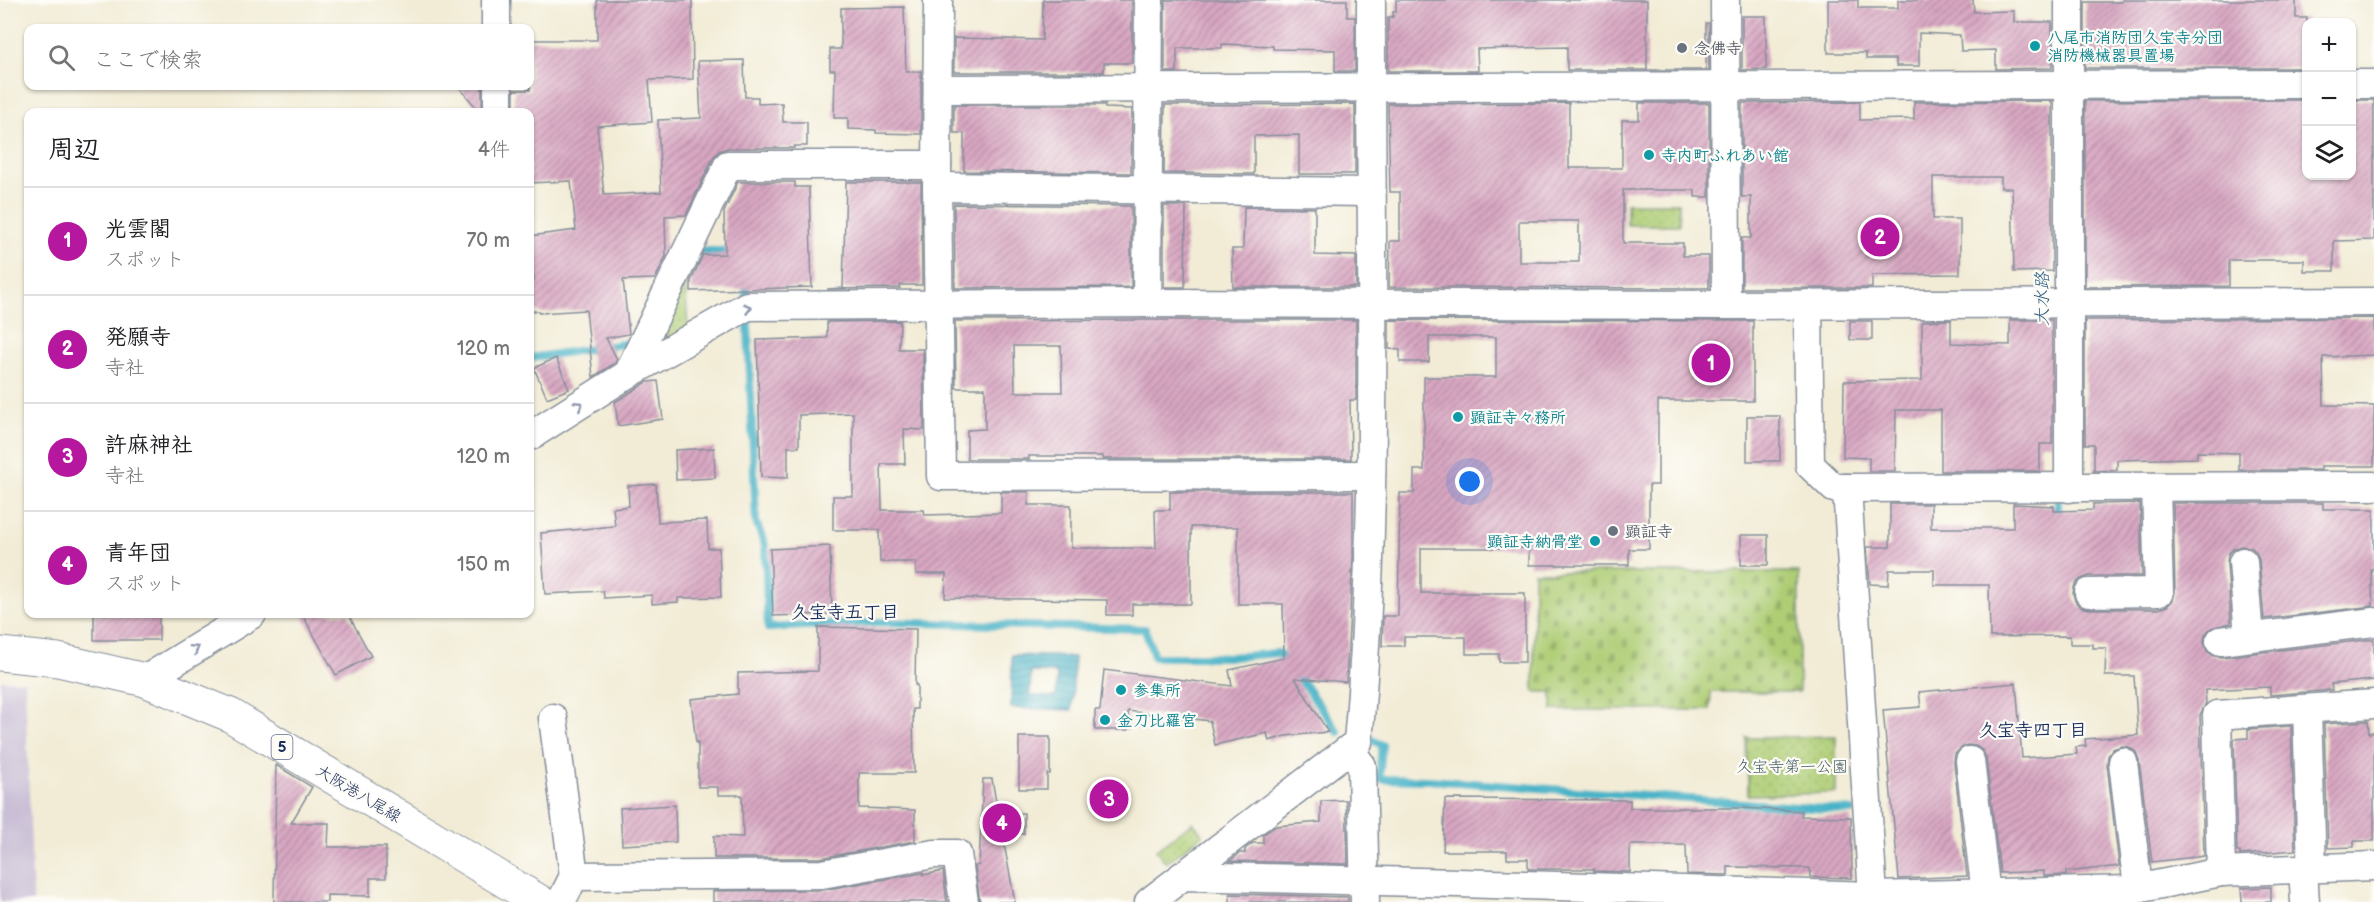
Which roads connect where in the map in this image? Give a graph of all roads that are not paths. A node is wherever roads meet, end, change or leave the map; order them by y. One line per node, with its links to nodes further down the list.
1 (496, 0): 7 (street)
2 (938, 0): 12 (street)
3 (1149, 0): 13 (street)
4 (1371, 0): 14 (street)
5 (1725, 0): 15 (street)
6 (2069, 0): 11 (street)
7 (496, 24)
8 (2302, 84): 11 (street)
9 (2356, 84): 10 (street)
10 (2374, 84)
11 (2068, 86): 15 (street); 26 (street)
12 (938, 88): 13 (street); 18 (street)
13 (1148, 88): 14 (street); 19 (street)
14 (1370, 88): 15 (street); 20 (street)
15 (1725, 88): 27 (street)
16 (498, 90): 17 (street)
17 (498, 108)
18 (937, 176): 19 (street); 24 (street); 28 (street)
19 (1147, 189): 20 (street); 23 (street)
20 (1371, 192): 21 (street)
21 (1373, 302): 23 (street); 27 (street); 30 (street)
22 (2374, 302): 26 (street)
23 (1147, 303): 24 (street)
24 (939, 304): 28 (street, one-way to 24); 30 (street)
25 (1808, 304): 26 (street); 27 (street); 33 (street)
26 (2069, 304): 34 (street)
27 (1726, 305)
28 (628, 374): 29 (street, one-way to 28)
29 (534, 433)
30 (1371, 475): 46 (street)
31 (2374, 486): 32 (street)
32 (2156, 487): 34 (street); 36 (street)
33 (1847, 488): 34 (street); 57 (street)
34 (2069, 488)
35 (2243, 562): 39 (street)
36 (2089, 592)
37 (246, 618): 42 (street, one-way to 37)
38 (2374, 622): 39 (street)
39 (2249, 638): 40 (street)
40 (2220, 641)
41 (0, 654): 42 (main road, 大阪港八尾線 / 5)
42 (145, 680): 60 (main road, 大阪港八尾線 / 5)
43 (2374, 704): 44 (street)
44 (2307, 709): 50 (street); 51 (street)
45 (554, 718): 52 (street)
46 (1349, 749): 53 (street); 54 (street)
47 (1970, 761): 56 (street)
48 (2123, 762): 55 (street)
49 (2374, 866): 50 (street)
50 (2308, 869): 51 (street); 64 (street)
51 (2222, 872): 55 (street)
52 (574, 876): 61 (street); 62 (street)
53 (1182, 876): 54 (street); 63 (street)
54 (1365, 891): 58 (street)
55 (2134, 893): 56 (street)
56 (1986, 894): 59 (street)
57 (1873, 896): 58 (street); 59 (street)
58 (1728, 897)
59 (1940, 899)
60 (540, 902)
61 (561, 902)
62 (964, 902)
63 (1149, 902)
64 (2305, 902)

